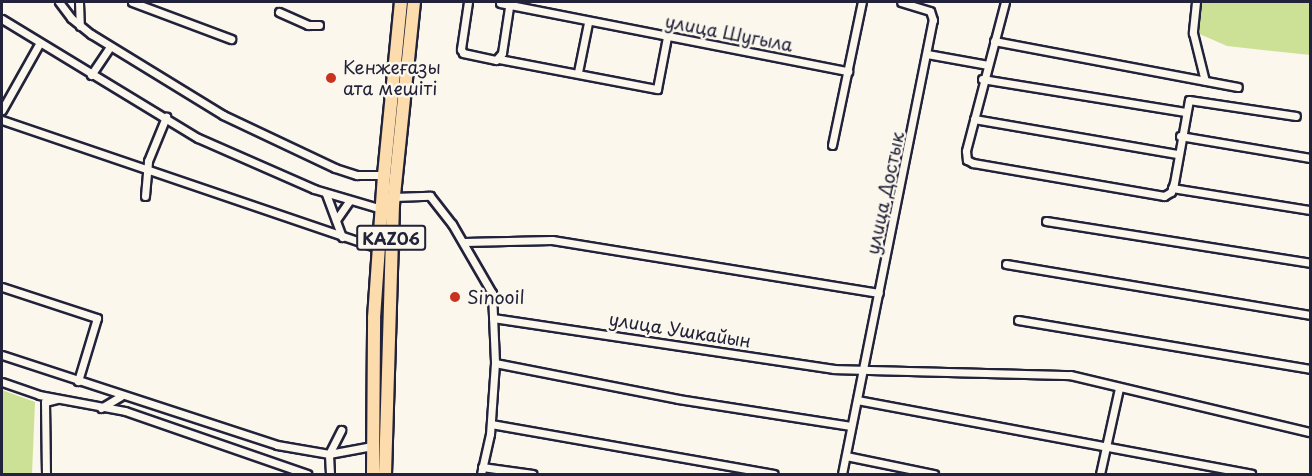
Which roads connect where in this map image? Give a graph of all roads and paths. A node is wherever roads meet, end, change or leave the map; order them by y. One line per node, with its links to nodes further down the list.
1 (59, 2): 17 (street)
2 (80, 2): 17 (street)
3 (132, 2): 19 (street)
4 (401, 2): 45 (highway, KАZ06)
5 (414, 2): 50 (highway, KАZ06)
6 (468, 2): 24 (street)
7 (862, 2): 28 (street)
8 (901, 2): 23 (street, улица Достык)
9 (1005, 2): 20 (street)
10 (1196, 2): 32 (street)
11 (500, 3): 12 (street, улица Шугыла)
12 (509, 7): 15 (street, улица Шугыла); 24 (street)
13 (279, 12): 16 (street)
14 (2, 19): 21 (street)
15 (588, 23): 18 (street, улица Шугыла); 29 (street)
16 (319, 25)
17 (80, 26): 22 (street)
18 (667, 37): 28 (street, улица Шугыла); 29 (street)
19 (231, 39)
20 (994, 41): 26 (street); 32 (street)
21 (39, 44): 27 (street); 34 (street)
22 (110, 47): 25 (street); 45 (street)
23 (927, 54): 26 (street); 60 (street, улица Достык)
24 (499, 59): 29 (street)
25 (98, 64): 27 (street); 30 (street)
26 (988, 65): 31 (street)
27 (80, 68): 30 (street)
28 (848, 71): 41 (street)
29 (578, 72)
30 (91, 75): 37 (street)
31 (982, 80): 35 (street); 38 (street)
32 (1205, 81): 33 (street)
33 (1239, 87)
34 (2, 110)
35 (1185, 112): 36 (street); 40 (street)
36 (1296, 116)
37 (166, 117): 44 (street); 47 (street)
38 (974, 119): 42 (street); 46 (street)
39 (2, 120): 44 (street)
40 (1180, 136): 42 (street); 43 (street)
41 (832, 146)
42 (1177, 154): 46 (street)
43 (1311, 158)
44 (148, 172): 48 (street); 54 (street)
45 (384, 176): 50 (highway, KАZ06)
46 (1172, 188): 51 (street)
47 (324, 192): 49 (street); 52 (street)
48 (145, 196)
49 (350, 200): 50 (street); 52 (street)
50 (387, 204): 55 (street); 56 (highway, KАZ06); 88 (highway, KАZ06)
51 (1311, 210)
52 (336, 220): 54 (street)
53 (1046, 220): 57 (street)
54 (342, 237): 56 (street)
55 (464, 242): 60 (street); 62 (street)
56 (379, 248): 79 (highway, KАZ06)
57 (1311, 263)
58 (1006, 264): 61 (street)
59 (2, 287): 68 (street)
60 (879, 293): 67 (street, улица Достык)
61 (1311, 315)
62 (493, 318): 65 (street); 67 (street, улица Ушкайын)
63 (1018, 320): 66 (street)
64 (2, 354): 68 (street)
65 (495, 363): 75 (street); 76 (street)
66 (1311, 369)
67 (862, 372): 70 (street, улица Ушкайын); 73 (street, улица Достык)
68 (78, 381): 71 (street)
69 (2, 382): 72 (street)
70 (1119, 388): 78 (street, улица Ушкайын); 80 (street)
71 (121, 396): 74 (street); 81 (street)
72 (58, 398): 74 (street); 84 (street)
73 (857, 400): 76 (street, улица Достык); 80 (street)
74 (99, 409): 85 (street)
75 (491, 424): 83 (street); 90 (street)
76 (851, 426): 82 (street, улица Достык)
77 (341, 430): 81 (street)
78 (1311, 432)
79 (372, 446): 81 (street); 87 (highway, KАZ06)
80 (1106, 446): 93 (street); 94 (street)
81 (329, 454): 86 (street)
82 (846, 456): 91 (street, улица Достык); 92 (street)
83 (481, 471): 89 (street)
84 (46, 474)
85 (307, 474)
86 (330, 474)
87 (373, 474)
88 (385, 474)
89 (533, 474)
90 (774, 474)
91 (842, 474)
92 (934, 474)
93 (1100, 474)
94 (1251, 474)

